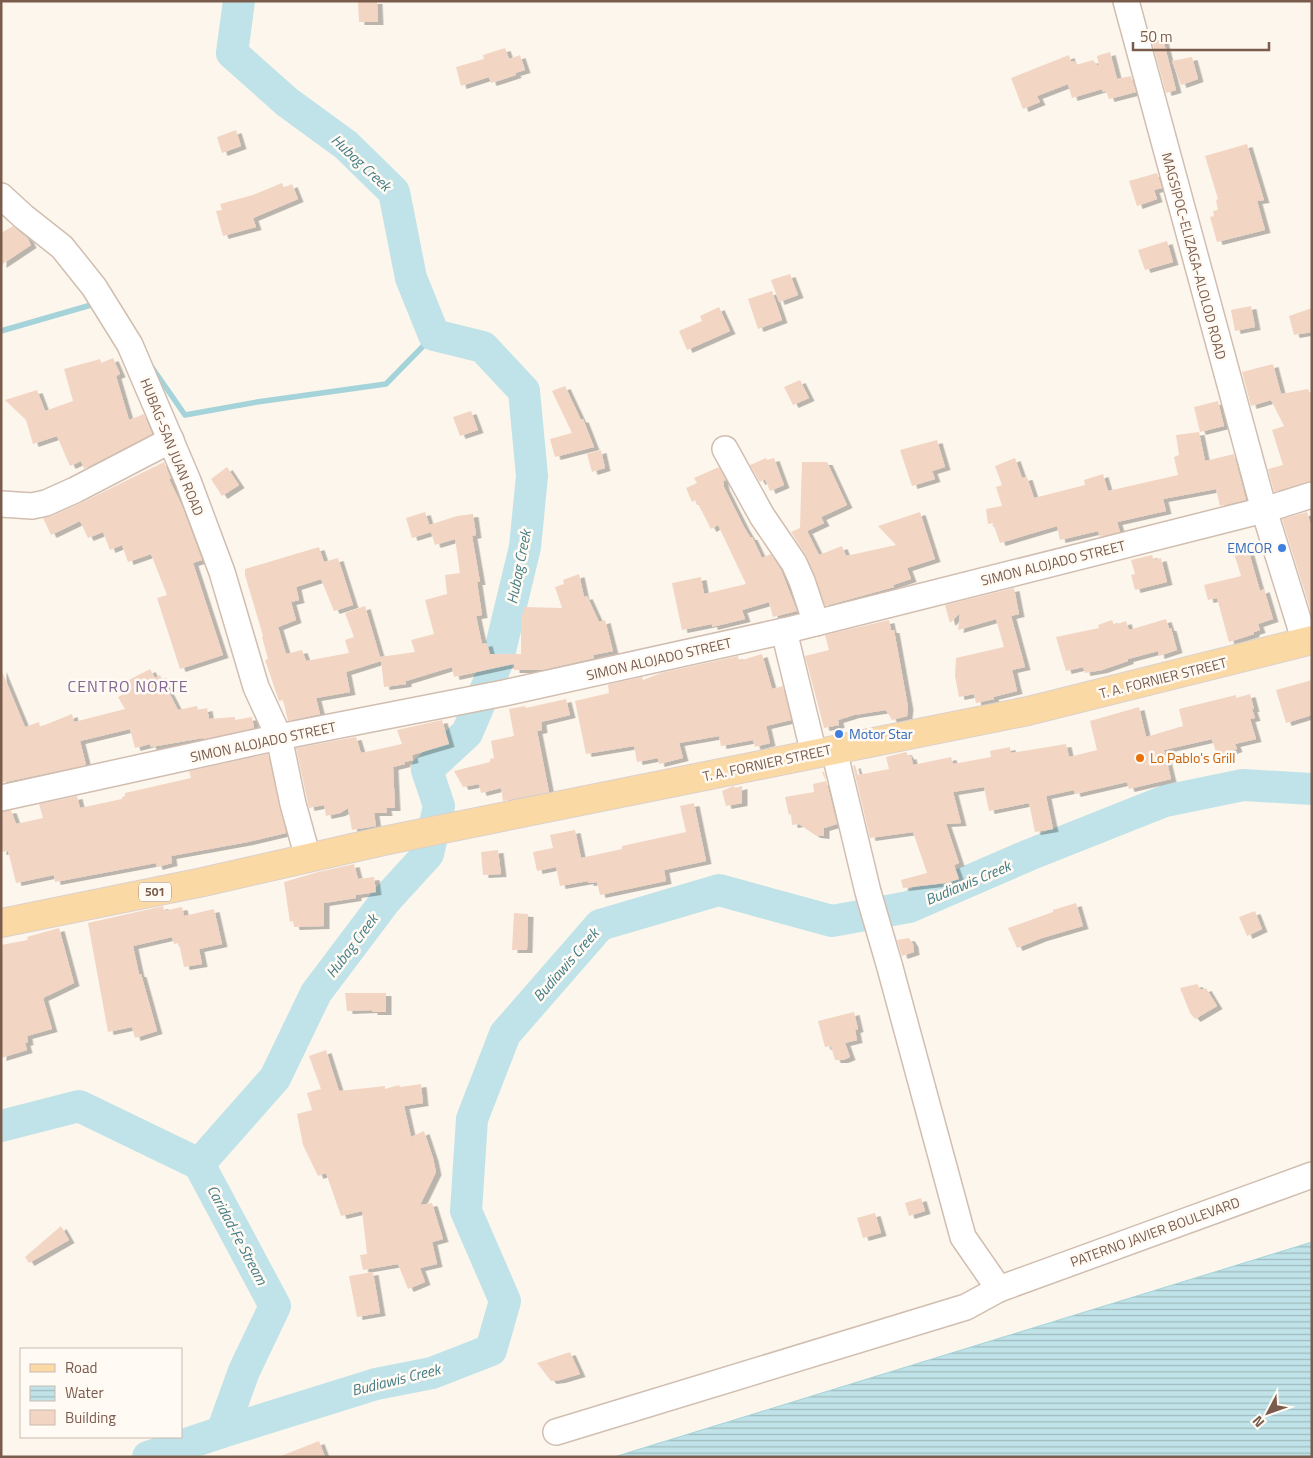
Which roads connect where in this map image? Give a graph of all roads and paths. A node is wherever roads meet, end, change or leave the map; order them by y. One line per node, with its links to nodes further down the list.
1 (1126, 1): 7 (street, MAGSIPOC-ELIZAGA-ALOLOD ROAD)
2 (1, 196): 3 (street, HUBAG-SAN JUAN ROAD)
3 (171, 440): 6 (street); 11 (street, HUBAG-SAN JUAN ROAD)
4 (725, 449): 8 (street)
5 (1312, 495): 7 (street, SIMON ALOJADO STREET)
6 (1, 504)
7 (1264, 510): 8 (street, SIMON ALOJADO STREET); 10 (street, MAGSIPOC-ELIZAGA-ALOLOD ROAD)
8 (816, 623): 9 (street, SIMON ALOJADO STREET)
9 (784, 631): 11 (street, SIMON ALOJADO STREET); 12 (street)
10 (1308, 641): 12 (main road, T. A. FORNIER STREET / 501)
11 (280, 737): 13 (street, SIMON ALOJADO STREET); 14 (street, HUBAG-SAN JUAN ROAD)
12 (824, 752): 14 (main road, T. A. FORNIER STREET / 501); 17 (street)
13 (1, 798)
14 (308, 858): 15 (main road, 501)
15 (1, 923)
16 (1312, 1175): 17 (street, PATERNO JAVIER BOULEVARD)
17 (999, 1289): 18 (street, PATERNO JAVIER BOULEVARD)
18 (556, 1432)

